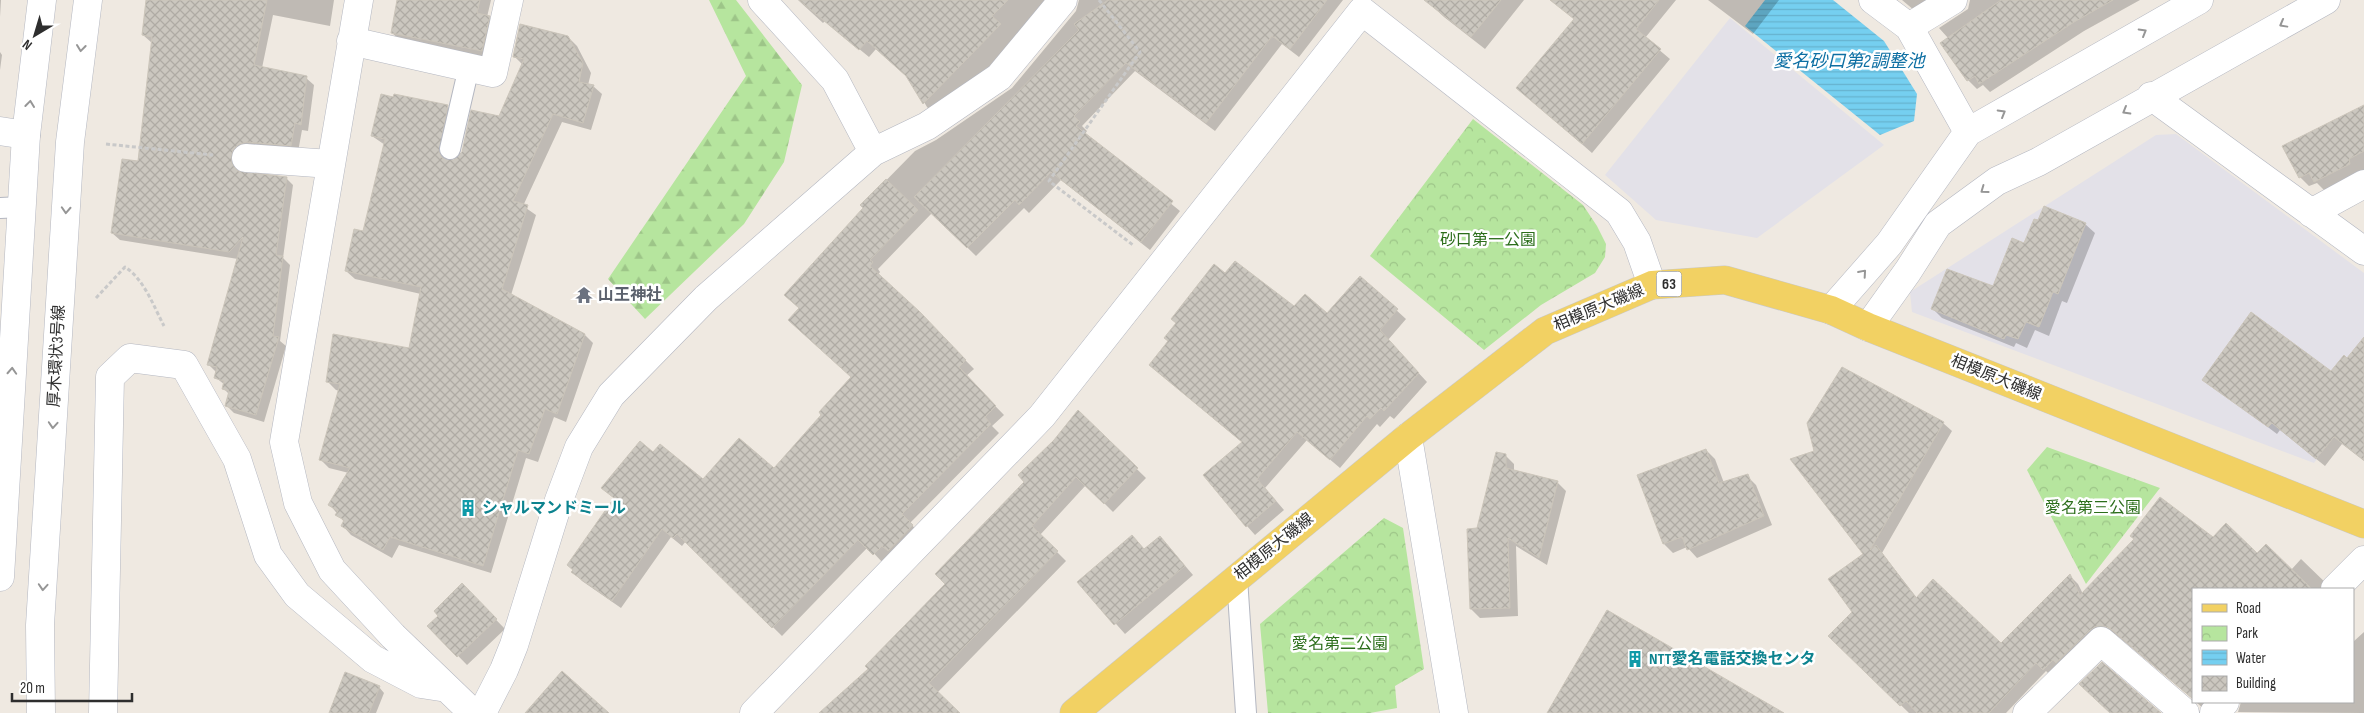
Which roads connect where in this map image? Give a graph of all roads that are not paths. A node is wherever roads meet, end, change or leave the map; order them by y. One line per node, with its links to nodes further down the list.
1 (42, 0): 17 (street, one-way to 1)
2 (88, 0): 37 (street, 厚木環状3号線, one-way to 37)
3 (359, 0): 13 (street)
4 (509, 0): 14 (street)
5 (762, 0): 19 (street)
6 (1063, 0): 19 (street)
7 (1873, 0): 12 (street)
8 (1953, 0): 12 (street)
9 (2199, 0): 16 (street, one-way to 9)
10 (2326, 0): 15 (street, one-way to 15)
11 (1366, 5): 26 (street); 41 (street)
12 (1909, 27): 16 (street)
13 (351, 41): 14 (street); 21 (street)
14 (468, 67): 18 (lane)
15 (2151, 96): 24 (street); 28 (street, one-way to 28)
16 (1968, 132): 27 (street, one-way to 16)
17 (13, 133): 23 (street)
18 (450, 150)
19 (873, 152): 40 (street)
20 (246, 158): 21 (street)
21 (330, 164): 35 (street)
22 (2364, 184): 24 (street)
23 (11, 208): 32 (street, one-way to 23)
24 (2311, 213): 25 (street)
25 (2364, 251)
26 (1652, 286): 27 (main road, 相模原大磯線 / 63); 29 (main road, 相模原大磯線 / 63)
27 (1831, 310): 28 (main road, 相模原大磯線 / 63)
28 (1868, 327): 30 (main road, 相模原大磯線 / 63)
29 (1408, 437): 33 (main road, 相模原大磯線 / 63); 44 (street)
30 (2364, 524)
31 (2364, 560): 34 (street)
32 (0, 577)
33 (1237, 578): 42 (main road, 相模原大磯線 / 63); 43 (lane)
34 (2337, 588)
35 (447, 688): 38 (street); 39 (street)
36 (2224, 703): 47 (street)
37 (42, 713)
38 (103, 713)
39 (473, 713)
40 (482, 713)
41 (754, 713)
42 (1074, 713)
43 (1246, 713)
44 (1454, 713)
45 (2027, 713): 46 (street)
46 (2185, 713)
47 (2214, 713)

